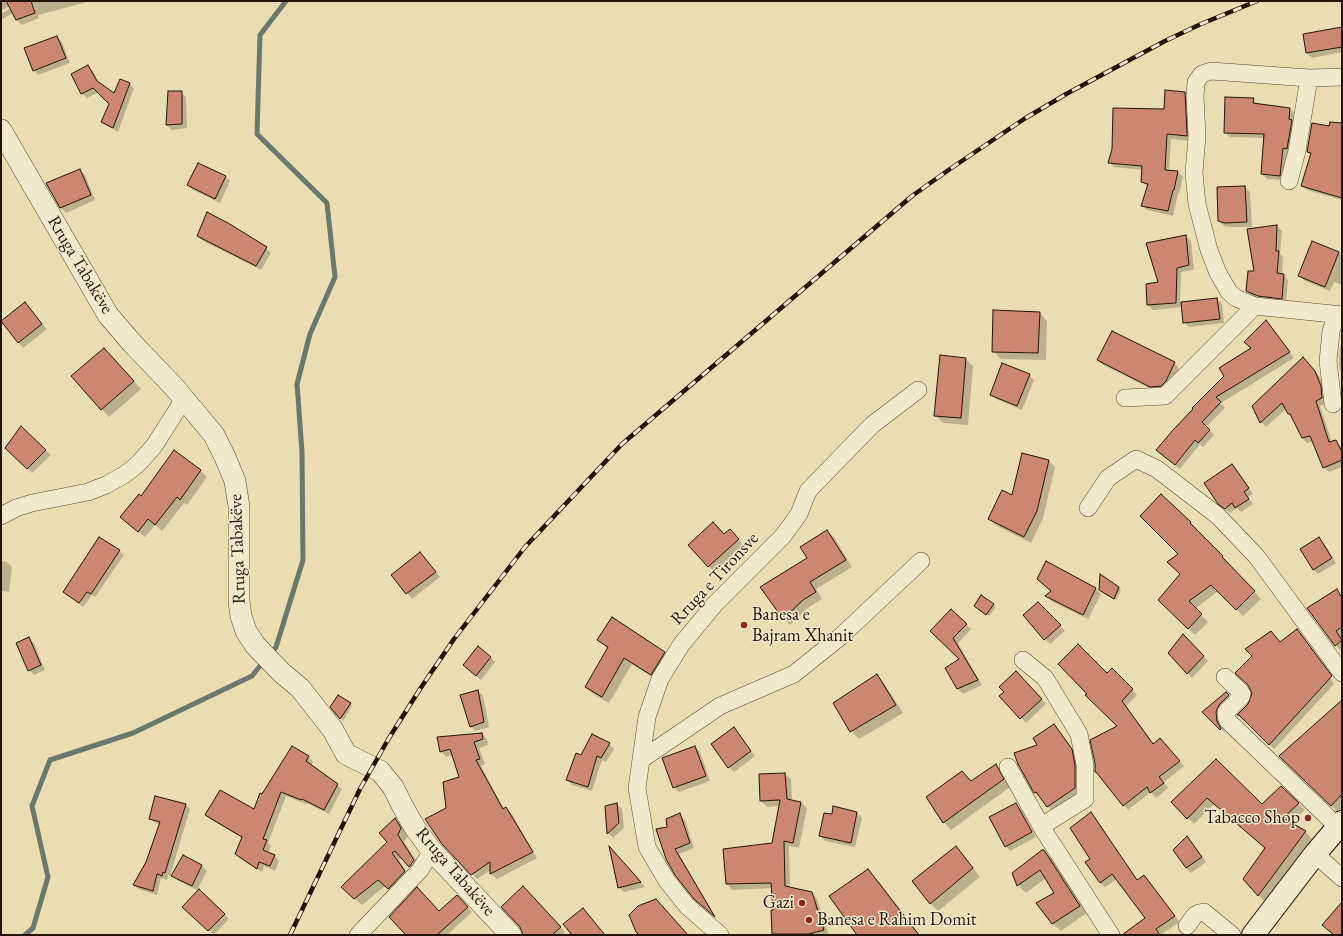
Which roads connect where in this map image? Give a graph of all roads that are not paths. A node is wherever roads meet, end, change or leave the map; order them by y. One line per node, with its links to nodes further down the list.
1 (1342, 77): 2 (street)
2 (1309, 78): 4 (street); 5 (street)
3 (1, 130): 9 (street, Rruga Tabakëve)
4 (1289, 181)
5 (1255, 306): 6 (street); 8 (street)
6 (1339, 315): 10 (street)
7 (918, 390): 17 (street, Rruga e Tironsve)
8 (1125, 398)
9 (184, 399): 12 (street); 21 (street, Rruga Tabakëve)
10 (1333, 404)
11 (1088, 508): 15 (street)
12 (1, 516)
13 (921, 561): 17 (street)
14 (1023, 660): 20 (street)
15 (1342, 673)
16 (1225, 677): 19 (street)
17 (642, 759): 27 (street, Rruga e Tironsve)
18 (1008, 766): 20 (street)
19 (1340, 825): 22 (main road)
20 (1044, 831): 28 (street)
21 (432, 851): 25 (street); 26 (street, Rruga Tabakëve)
22 (1316, 854): 23 (street); 30 (main road)
23 (1342, 878)
24 (1187, 926): 29 (street)
25 (358, 935)
26 (512, 935)
27 (720, 935)
28 (1111, 935)
29 (1232, 935)
30 (1253, 935)

